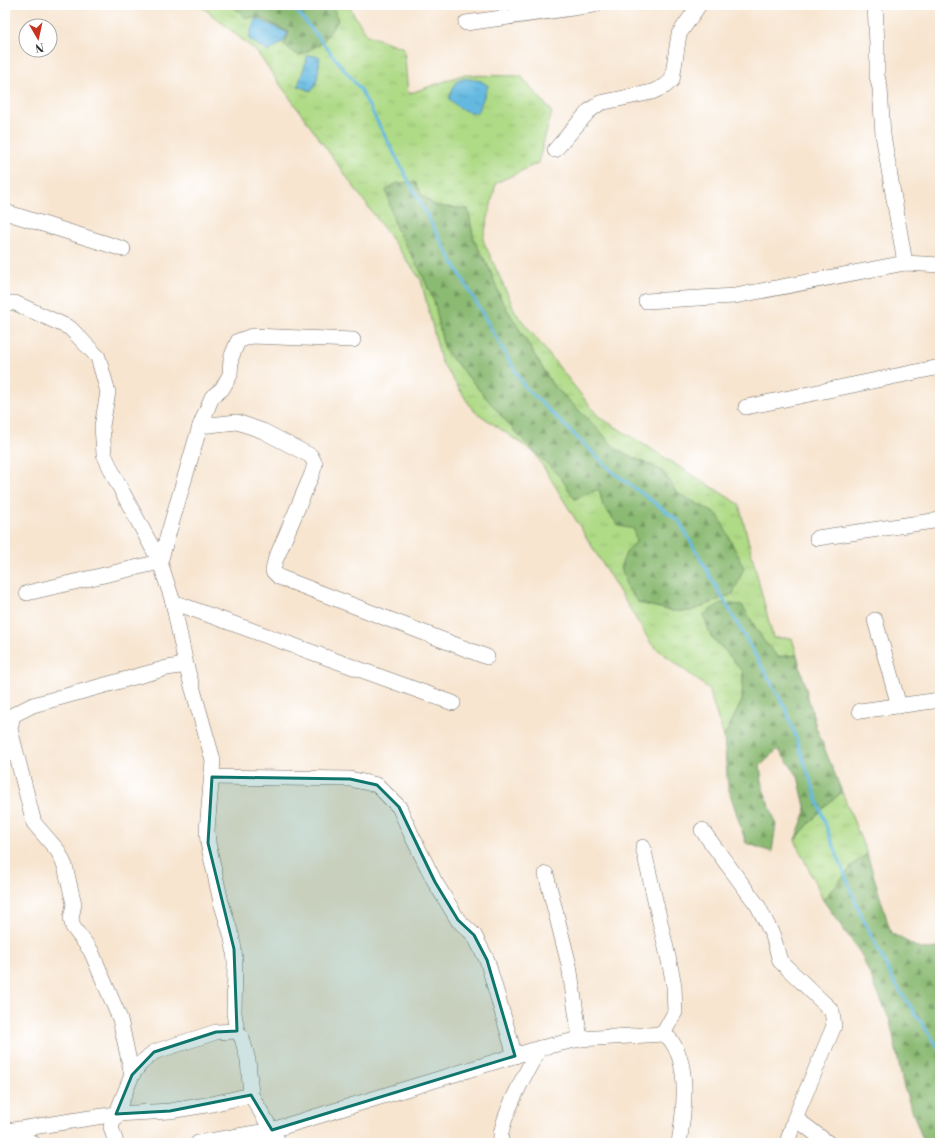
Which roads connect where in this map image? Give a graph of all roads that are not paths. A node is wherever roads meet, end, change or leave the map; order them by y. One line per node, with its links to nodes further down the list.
1 (594, 5): 4 (street)
2 (699, 5): 5 (street)
3 (875, 5): 8 (street)
4 (466, 23)
5 (555, 150)
6 (5, 212): 7 (street)
7 (123, 249)
8 (905, 263): 9 (street); 10 (street)
9 (940, 265)
10 (646, 300)
11 (5, 303): 18 (street)
12 (353, 340): 15 (street)
13 (940, 367): 14 (street)
14 (746, 407)
15 (200, 426): 18 (street); 22 (street)
16 (940, 520): 17 (street)
17 (817, 538)
18 (160, 562): 19 (street); 20 (street)
19 (27, 593)
20 (173, 602): 23 (street); 25 (street)
21 (875, 620): 26 (street)
22 (488, 657)
23 (186, 665): 28 (street); 37 (street)
24 (940, 700): 26 (street)
25 (453, 703)
26 (899, 706): 27 (street)
27 (860, 711)
28 (212, 777): 32 (street); 36 (street)
29 (702, 830): 40 (street)
30 (643, 847): 33 (street)
31 (546, 874): 34 (street)
32 (237, 1031): 37 (street); 38 (street)
33 (663, 1034): 34 (street); 47 (street)
34 (580, 1039): 35 (street)
35 (540, 1048): 36 (street); 46 (street)
36 (515, 1056): 42 (street)
37 (132, 1075): 39 (street)
38 (251, 1095): 39 (street); 42 (street)
39 (116, 1114): 41 (street); 44 (street)
40 (795, 1118): 48 (street); 49 (street)
41 (6, 1131): 43 (street)
42 (276, 1137): 45 (street)
43 (33, 1143)
44 (116, 1143)
45 (198, 1143)
46 (502, 1143)
47 (679, 1143)
48 (787, 1143)
49 (828, 1143)

